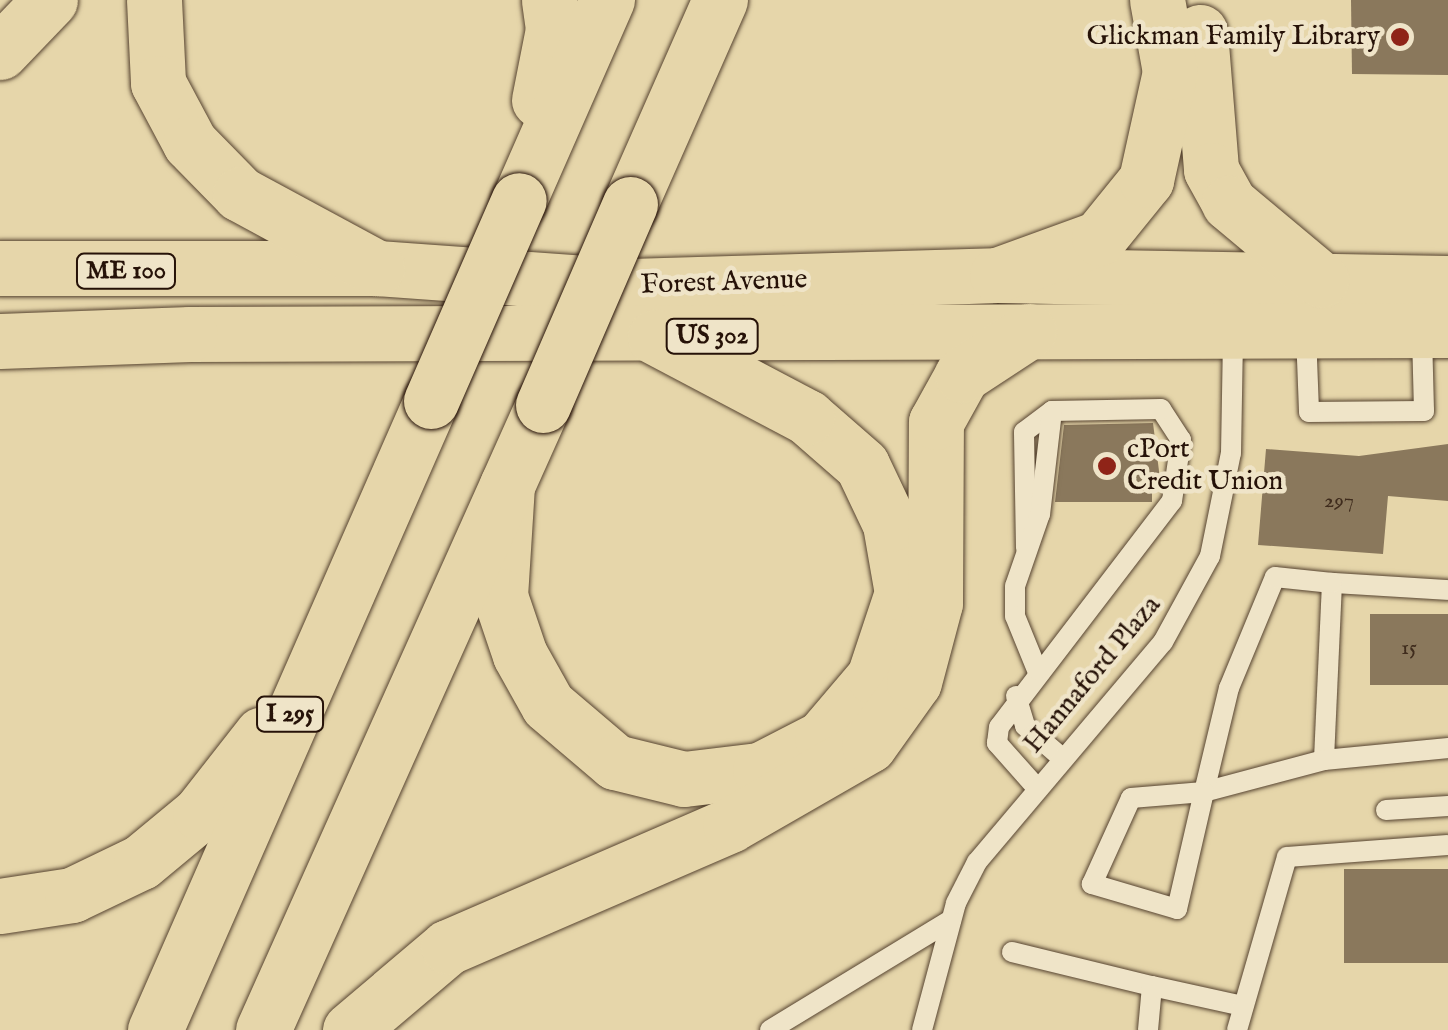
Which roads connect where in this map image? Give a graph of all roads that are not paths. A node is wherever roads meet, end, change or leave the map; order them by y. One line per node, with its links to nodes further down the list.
1 (50, 0): 9 (main road)
2 (154, 0): 13 (main road)
3 (549, 0): 10 (main road)
4 (607, 0): 10 (main road, I 295)
5 (740, 0): 8 (main road)
6 (1157, 0): 15 (main road)
7 (1194, 0): 17 (main road)
8 (710, 22): 25 (main road, bridge)
9 (0, 52)
10 (519, 200): 29 (main road, I 295, bridge)
11 (0, 243): 14 (main road)
12 (0, 268): 14 (main road, Forest Avenue / ME 100)
13 (377, 268): 14 (main road, Forest Avenue / ME 100); 15 (main road, Forest Avenue / US 302)
14 (252, 271)
15 (997, 275): 17 (main road, Forest Avenue / US 302)
16 (1448, 283): 17 (main road, Forest Avenue / US 302)
17 (1314, 306): 19 (main road, Forest Avenue / US 302); 19 (lane); 21 (main road, Forest Avenue / US 302)
18 (0, 318): 22 (main road, Forest Avenue / ME 100)
19 (1435, 330)
20 (1029, 331): 21 (main road, Forest Avenue / US 302); 23 (main road, Forest Avenue / US 302); 46 (main road)
21 (1233, 332): 32 (lane, Hannaford Plaza)
22 (190, 334): 23 (main road, Forest Avenue / US 302); 24 (main road)
23 (655, 337): 25 (main road)
24 (0, 341)
25 (507, 485): 45 (main road)
26 (1332, 583): 27 (lane); 33 (lane); 35 (lane)
27 (1448, 590)
28 (1037, 670): 28 (lane); 30 (lane)
29 (304, 680): 39 (main road); 44 (main road, I 295)
30 (1016, 696): 32 (lane); 34 (lane)
31 (1448, 748): 33 (lane)
32 (1062, 757): 34 (lane, Hannaford Plaza)
33 (1324, 760): 35 (lane)
34 (1036, 786): 40 (lane, Hannaford Plaza)
35 (1204, 792): 35 (lane)
36 (1448, 806): 37 (lane)
37 (1386, 810)
38 (1448, 846): 43 (lane)
39 (0, 906)
40 (952, 920): 47 (lane); 48 (lane, Hannaford Plaza)
41 (1012, 952): 42 (lane)
42 (1152, 986): 43 (lane); 49 (lane)
43 (1243, 1006): 50 (lane)
44 (155, 1030)
45 (263, 1030)
46 (350, 1030)
47 (770, 1030)
48 (922, 1030)
49 (1148, 1030)
50 (1237, 1030)

